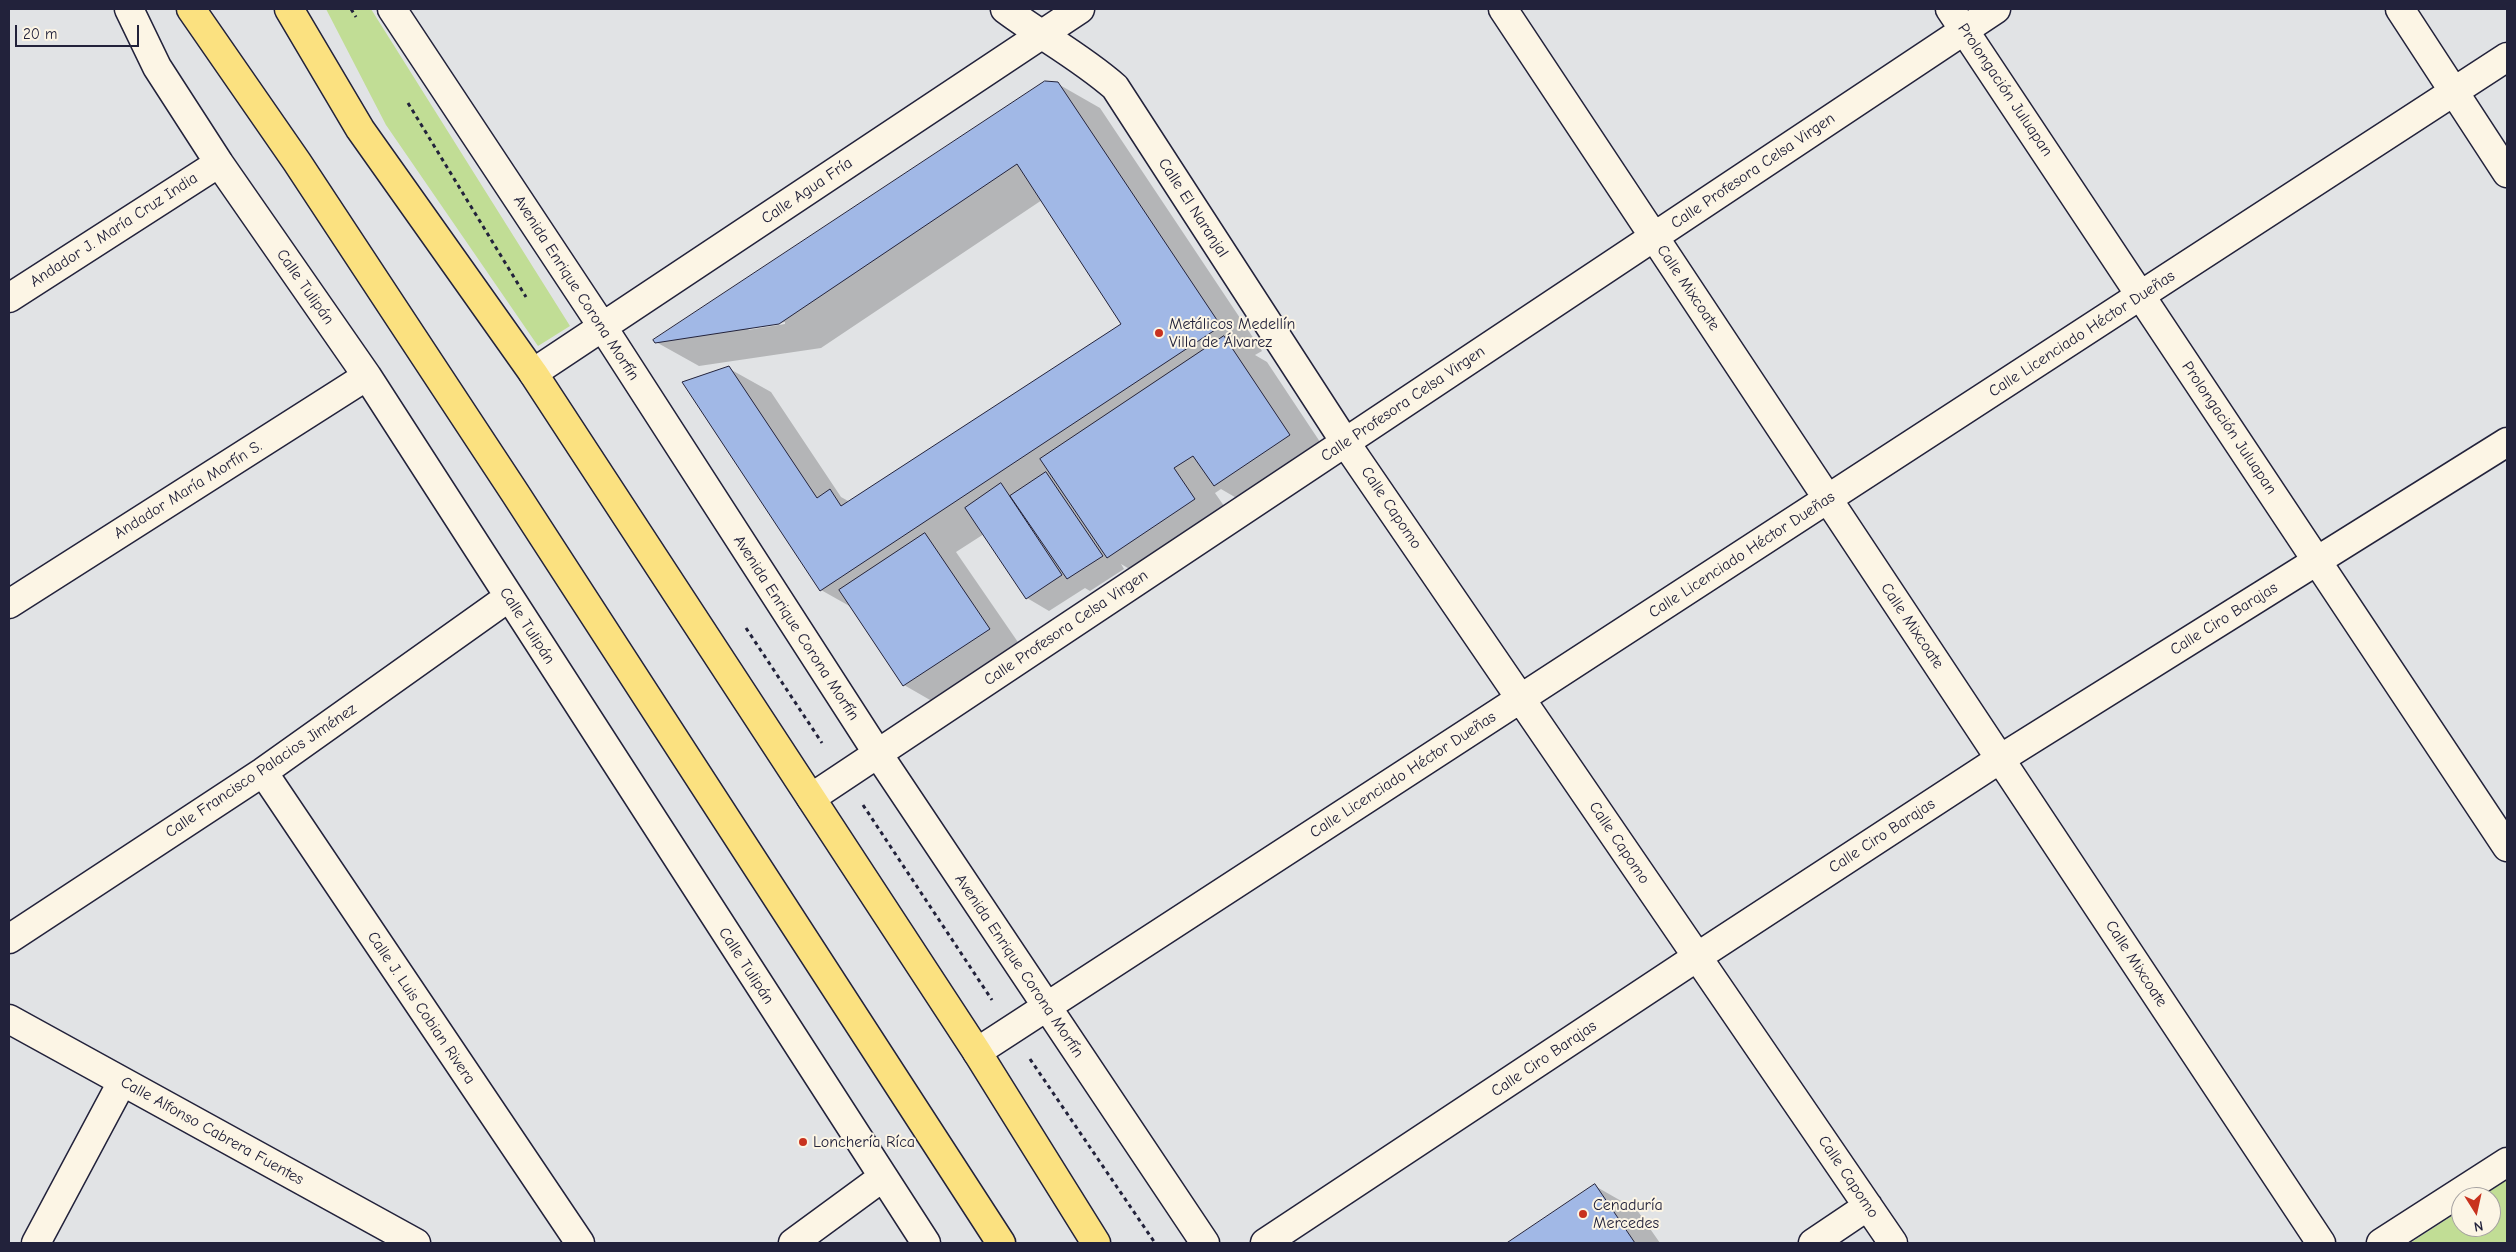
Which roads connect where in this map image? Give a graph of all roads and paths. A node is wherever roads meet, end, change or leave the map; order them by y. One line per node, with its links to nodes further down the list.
1 (129, 9): 17 (street, Calle Tulipán)
2 (192, 9): 50 (main road)
3 (290, 9): 24 (main road)
4 (351, 9): 12 (path)
5 (393, 9): 23 (street, Avenida Enrique Corona Morfín)
6 (1005, 9): 13 (street, Calle El Naranjal)
7 (1080, 9): 13 (street, Calle Agua Fría)
8 (1503, 9): 19 (street, Calle Mixcoate)
9 (1996, 9): 11 (street, Calle Profesora Celsa Virgen)
10 (2400, 9): 15 (street)
11 (1957, 19): 19 (street, Calle Profesora Celsa Virgen); 20 (street, Prolongación Juluapan)
12 (358, 21)
13 (1040, 35): 23 (street, Calle Agua Fría); 26 (street, Calle El Naranjal)
14 (2507, 57): 15 (street, Calle Licenciado Héctor Dueñas)
15 (2454, 92): 18 (street); 20 (street, Calle Licenciado Héctor Dueñas)
16 (404, 97): 22 (path)
17 (220, 163): 21 (street, Andador J. María Cruz India); 25 (street, Calle Tulipán)
18 (2507, 173)
19 (1654, 237): 26 (street, Calle Profesora Celsa Virgen); 28 (street, Calle Mixcoate)
20 (2141, 296): 28 (street, Calle Licenciado Héctor Dueñas); 29 (street, Prolongación Juluapan)
21 (9, 298)
22 (532, 306)
23 (602, 326): 24 (street, Calle Agua Fría); 33 (street, Avenida Enrique Corona Morfín)
24 (533, 373): 36 (main road)
25 (367, 376): 30 (street, Calle Tulipán); 31 (street, Andador María Morfín S.)
26 (1345, 442): 32 (street, Calle Capomo); 33 (street, Calle Profesora Celsa Virgen)
27 (2507, 442): 29 (street, Calle Ciro Barajas)
28 (1828, 499): 32 (street, Calle Licenciado Héctor Dueñas); 34 (street, Calle Mixcoate)
29 (2317, 560): 34 (street, Calle Ciro Barajas); 38 (street, Prolongación Juluapan)
30 (509, 597): 35 (street, Calle Francisco Palacios Jiménez); 48 (street, Calle Tulipán)
31 (9, 604)
32 (1520, 698): 40 (street, Calle Capomo); 41 (street, Calle Licenciado Héctor Dueñas)
33 (878, 754): 36 (street, Calle Profesora Celsa Virgen); 41 (street, Avenida Enrique Corona Morfín)
34 (2000, 759): 40 (street, Calle Ciro Barajas); 64 (street, Calle Mixcoate)
35 (262, 772): 39 (street, Calle Francisco Palacios Jiménez); 53 (street, Calle J. Luis Cobian Rivera)
36 (811, 798): 44 (main road)
37 (860, 800): 42 (path)
38 (2507, 847)
39 (9, 939)
40 (1698, 957): 49 (street, Calle Capomo); 61 (street, Calle Ciro Barajas)
41 (1047, 1007): 44 (street, Calle Licenciado Héctor Dueñas); 60 (street, Avenida Enrique Corona Morfín)
42 (997, 1008)
43 (9, 1020): 46 (street, Calle Alfonso Cabrera Fuentes)
44 (977, 1052): 58 (main road)
45 (1030, 1059): 59 (path)
46 (122, 1082): 51 (street); 52 (street, Calle Alfonso Cabrera Fuentes)
47 (2507, 1162): 65 (street)
48 (883, 1177): 54 (street); 55 (street, Calle Tulipán)
49 (1868, 1206): 62 (street); 63 (street, Calle Capomo)
50 (978, 1207): 56 (street); 57 (main road)
51 (36, 1243)
52 (416, 1243)
53 (580, 1243)
54 (793, 1243)
55 (926, 1243)
56 (986, 1243)
57 (1001, 1243)
58 (1096, 1243)
59 (1155, 1243)
60 (1205, 1243)
61 (1265, 1243)
62 (1813, 1243)
63 (1893, 1243)
64 (2321, 1243)
65 (2381, 1243)

